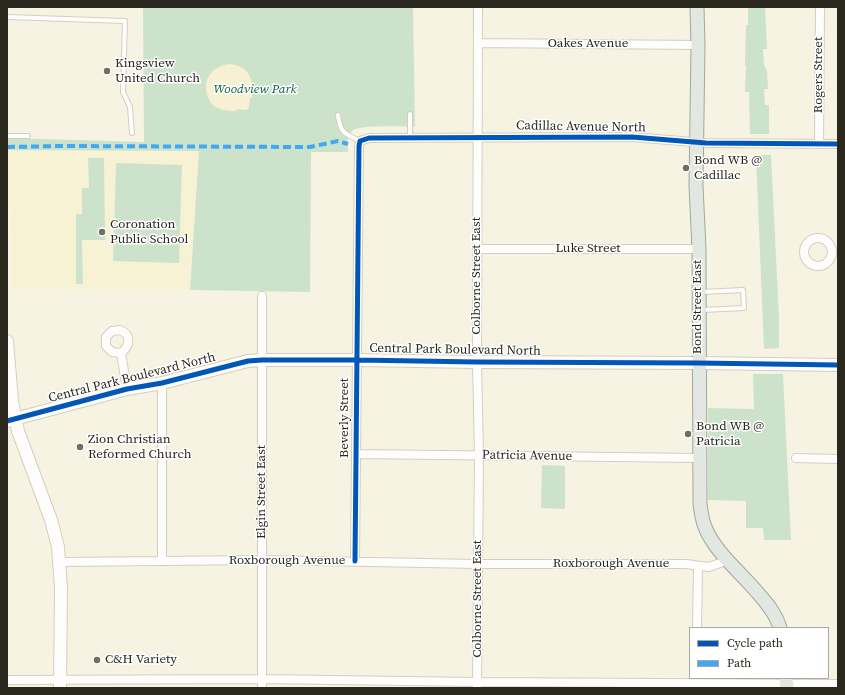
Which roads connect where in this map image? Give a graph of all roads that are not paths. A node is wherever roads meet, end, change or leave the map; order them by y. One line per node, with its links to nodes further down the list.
1 (478, 7): 5 (street, Colborne Street East)
2 (697, 7): 6 (main road, Bond Street East)
3 (820, 7): 16 (street, Rogers Street)
4 (7, 17): 9 (lane)
5 (478, 43): 6 (street, Oakes Avenue); 12 (street, Colborne Street East)
6 (698, 45): 15 (main road, Bond Street East)
7 (410, 114): 13 (lane)
8 (338, 115): 14 (lane)
9 (132, 133)
10 (7, 136): 11 (lane)
11 (28, 136)
12 (478, 137): 13 (street, Cadillac Avenue North); 15 (street, Cadillac Avenue North); 19 (street, Colborne Street East)
13 (410, 138): 14 (street, Cadillac Avenue North)
14 (360, 141): 26 (street, Beverly Street)
15 (696, 142): 16 (street, Cadillac Avenue North); 18 (main road, Bond Street East)
16 (819, 144): 17 (street, Cadillac Avenue North)
17 (838, 144)
18 (699, 248): 19 (street, Luke Street); 20 (main road, Bond Street East)
19 (478, 249): 27 (street, Colborne Street East)
20 (698, 292): 22 (main road, Bond Street East); 22 (lane)
21 (262, 296): 25 (street, Elgin Street East)
22 (698, 310): 28 (main road, Bond Street East)
23 (7, 341): 32 (street)
24 (121, 353): 31 (street)
25 (262, 360): 26 (street, Central Park Boulevard North); 30 (street, Central Park Boulevard North); 39 (street, Elgin Street East)
26 (357, 360): 27 (street, Central Park Boulevard North); 33 (street, Beverly Street)
27 (477, 362): 28 (street, Central Park Boulevard North); 34 (street, Colborne Street East)
28 (698, 362): 29 (street, Central Park Boulevard North); 35 (main road, Bond Street East)
29 (838, 365)
30 (162, 382): 31 (street, Central Park Boulevard North); 38 (street)
31 (127, 389): 32 (street, Central Park Boulevard North)
32 (11, 420): 42 (street)
33 (356, 454): 34 (street, Patricia Avenue); 41 (street, Beverly Street)
34 (479, 455): 35 (street, Patricia Avenue); 43 (street, Colborne Street East)
35 (699, 458): 40 (main road, Bond Street East)
36 (796, 458): 37 (street)
37 (838, 459)
38 (162, 560): 39 (street, Roxborough Avenue); 42 (street, Roxborough Avenue)
39 (262, 560): 41 (street, Roxborough Avenue); 47 (street, Elgin Street East)
40 (728, 560): 44 (street, Roxborough Avenue); 46 (main road, Bond Street East)
41 (355, 561): 43 (street, Roxborough Avenue)
42 (60, 562): 51 (street)
43 (478, 564): 44 (street, Roxborough Avenue); 53 (street, Colborne Street East)
44 (698, 566): 45 (street)
45 (697, 627)
46 (780, 627)
47 (262, 679): 51 (street); 53 (street); 55 (street, Elgin Street East)
48 (7, 680): 51 (street)
49 (697, 683): 50 (street); 54 (street)
50 (787, 683): 52 (street)
51 (60, 684)
52 (838, 684)
53 (477, 685): 54 (street)
54 (581, 685)
55 (262, 688)

